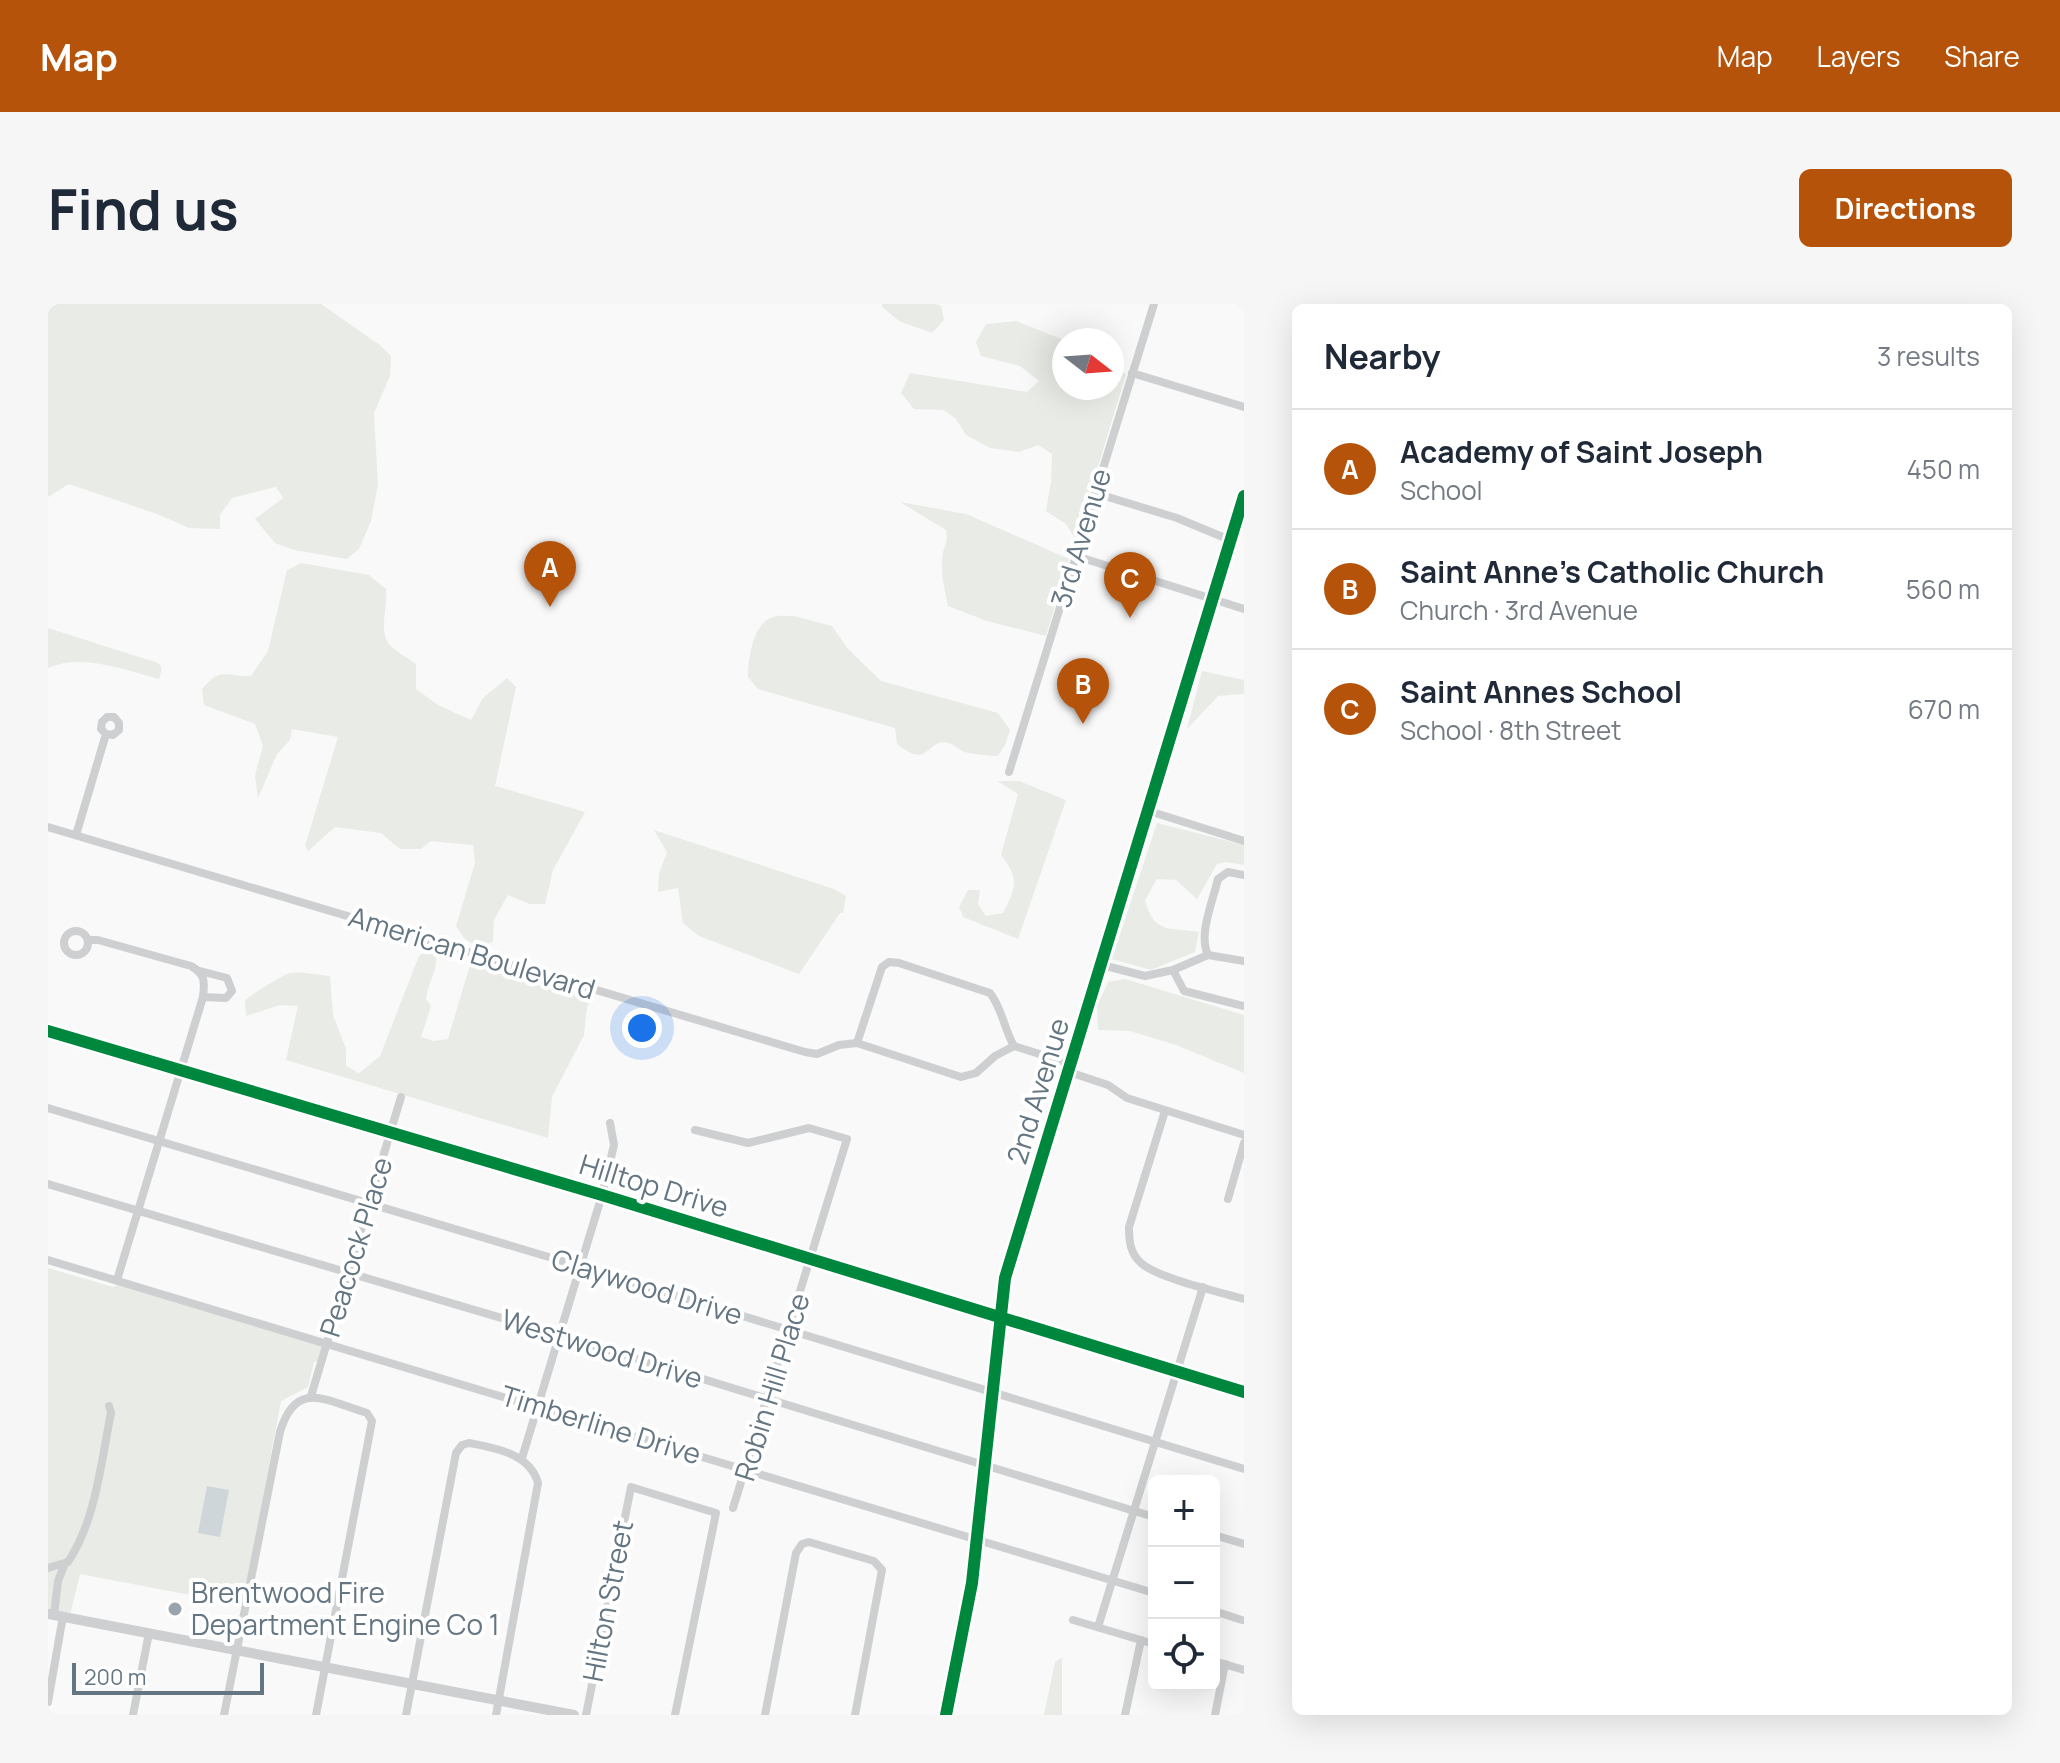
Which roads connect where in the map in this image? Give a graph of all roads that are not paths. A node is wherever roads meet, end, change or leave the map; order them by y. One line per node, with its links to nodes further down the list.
1 (1154, 304): 2 (street, 3rd Avenue)
2 (1132, 373): 3 (street); 4 (street, 3rd Avenue)
3 (1244, 407)
4 (1095, 493): 6 (street); 7 (street, 3rd Avenue)
5 (1244, 496): 6 (street, 2nd Avenue)
6 (1230, 540): 8 (street, 2nd Avenue)
7 (1076, 556): 8 (street); 11 (street, 3rd Avenue)
8 (1213, 599): 9 (street); 12 (street, 2nd Avenue)
9 (1244, 609)
10 (106, 734): 14 (street)
11 (1009, 772)
12 (1149, 811): 15 (street); 20 (street, 2nd Avenue)
13 (48, 827): 14 (street, American Boulevard)
14 (76, 835): 26 (street, American Boulevard)
15 (1244, 841)
16 (1244, 875): 18 (street)
17 (88, 940): 22 (street)
18 (1208, 955): 19 (street); 21 (street)
19 (1244, 961)
20 (1102, 965): 21 (street); 28 (street, 2nd Avenue)
21 (1173, 970): 24 (street)
22 (200, 971): 23 (street); 23 (street)
23 (203, 997): 29 (street)
24 (1244, 1006)
25 (48, 1031): 29 (street, Hilltop Drive)
26 (857, 1043): 27 (street); 27 (street)
27 (1014, 1046): 28 (street)
28 (1070, 1068): 32 (street); 51 (street, 2nd Avenue)
29 (180, 1070): 35 (street, Hilltop Drive); 37 (street)
30 (401, 1097): 35 (street, Peacock Place)
31 (48, 1108): 37 (street, Claywood Drive)
32 (1165, 1111): 36 (street); 49 (street)
33 (610, 1123): 40 (street)
34 (695, 1130): 44 (street, Robin Hill Place)
35 (390, 1132): 40 (street, Hilltop Drive); 42 (street, Peacock Place)
36 (1244, 1135)
37 (159, 1141): 42 (street, Claywood Drive); 43 (street)
38 (1244, 1143): 41 (street)
39 (48, 1184): 43 (street, Westwood Drive)
40 (602, 1195): 44 (street, Hilltop Drive); 46 (street)
41 (1228, 1199)
42 (370, 1203): 46 (street, Claywood Drive); 47 (street, Peacock Place)
43 (138, 1210): 47 (street, Westwood Drive); 48 (street)
44 (811, 1259): 51 (street, Hilltop Drive); 52 (street, Robin Hill Place)
45 (48, 1260): 48 (street, Timberline Drive)
46 (579, 1266): 52 (street, Claywood Drive); 53 (street)
47 (349, 1273): 53 (street, Westwood Drive); 54 (street, Peacock Place)
48 (117, 1280): 54 (street, Timberline Drive)
49 (1203, 1287): 50 (street); 55 (street)
50 (1244, 1299)
51 (1000, 1317): 55 (street, Hilltop Drive); 56 (street, 2nd Avenue)
52 (790, 1330): 56 (street, Claywood Drive); 59 (street, Robin Hill Place)
53 (559, 1335): 59 (street, Westwood Drive); 61 (street)
54 (327, 1342): 58 (street, Peacock Place); 61 (street, Timberline Drive)
55 (1177, 1371): 57 (street, Hilltop Drive); 62 (street)
56 (992, 1391): 62 (street, Claywood Drive); 64 (street, 2nd Avenue)
57 (1244, 1392)
58 (311, 1396): 85 (street); 88 (street)
59 (768, 1399): 64 (street, Westwood Drive); 65 (street, Robin Hill Place)
60 (109, 1406): 73 (street)
61 (537, 1406): 63 (street); 65 (street, Timberline Drive)
62 (1155, 1441): 66 (street, Claywood Drive); 68 (street)
63 (522, 1458): 90 (street); 91 (street)
64 (984, 1465): 68 (street, Westwood Drive); 71 (street, 2nd Avenue)
65 (747, 1469): 67 (street, Robin Hill Place); 71 (street, Timberline Drive)
66 (1244, 1469)
67 (733, 1508)
68 (1133, 1511): 69 (street, Westwood Drive); 75 (street)
69 (1148, 1515)
70 (1220, 1537): 72 (street)
71 (976, 1538): 75 (street, Timberline Drive); 103 (street, 2nd Avenue)
72 (1244, 1544)
73 (64, 1566): 74 (street); 78 (street)
74 (48, 1568)
75 (1112, 1580): 76 (street, Timberline Drive); 81 (street)
76 (1148, 1591)
77 (1220, 1613): 80 (street)
78 (55, 1615): 82 (street); 92 (street)
79 (1073, 1620): 81 (street)
80 (1242, 1620)
81 (1098, 1627): 83 (street)
82 (149, 1633): 85 (street); 93 (street)
83 (1141, 1640): 84 (street); 104 (street)
84 (1148, 1642)
85 (237, 1649): 88 (street); 94 (street)
86 (1220, 1663): 87 (street)
87 (1225, 1664): 89 (street); 105 (street)
88 (326, 1666): 90 (street); 95 (street)
89 (1244, 1670)
90 (413, 1683): 91 (street); 96 (street)
91 (499, 1700): 97 (street); 98 (street)
92 (48, 1702)
93 (133, 1715)
94 (224, 1715)
95 (316, 1715)
96 (406, 1715)
97 (496, 1715)
98 (574, 1715)
99 (586, 1715): 100 (street, Hilton Street)
100 (675, 1715)
101 (765, 1715): 102 (street)
102 (855, 1715)
103 (946, 1715)
104 (1125, 1715)
105 (1215, 1715)

